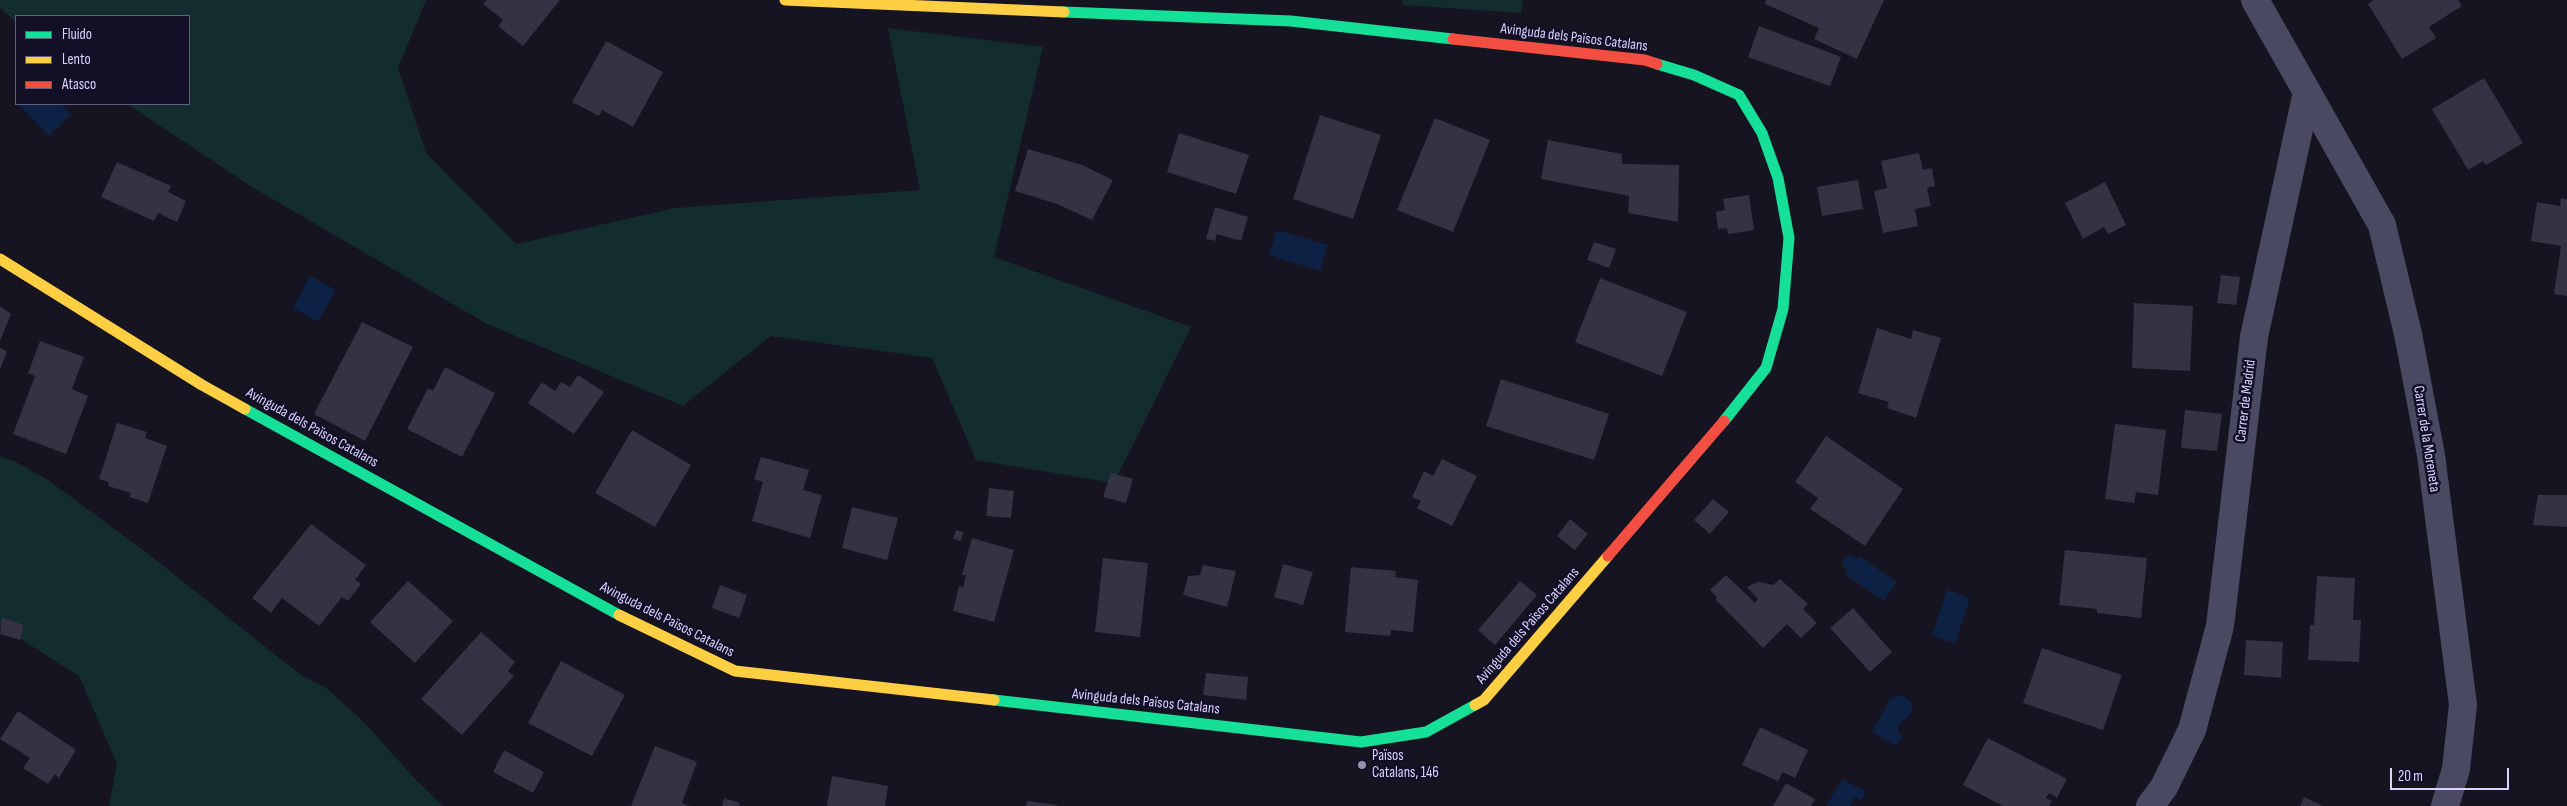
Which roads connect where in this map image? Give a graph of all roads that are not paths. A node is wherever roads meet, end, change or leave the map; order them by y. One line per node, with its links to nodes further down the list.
1 (785, 0): 4 (street, Avinguda dels Països Catalans)
2 (2254, 0): 3 (street)
3 (2307, 92): 5 (street, Carrer de Madrid); 6 (street, Carrer de la Moreneta)
4 (0, 259)
5 (2150, 806)
6 (2445, 806)

